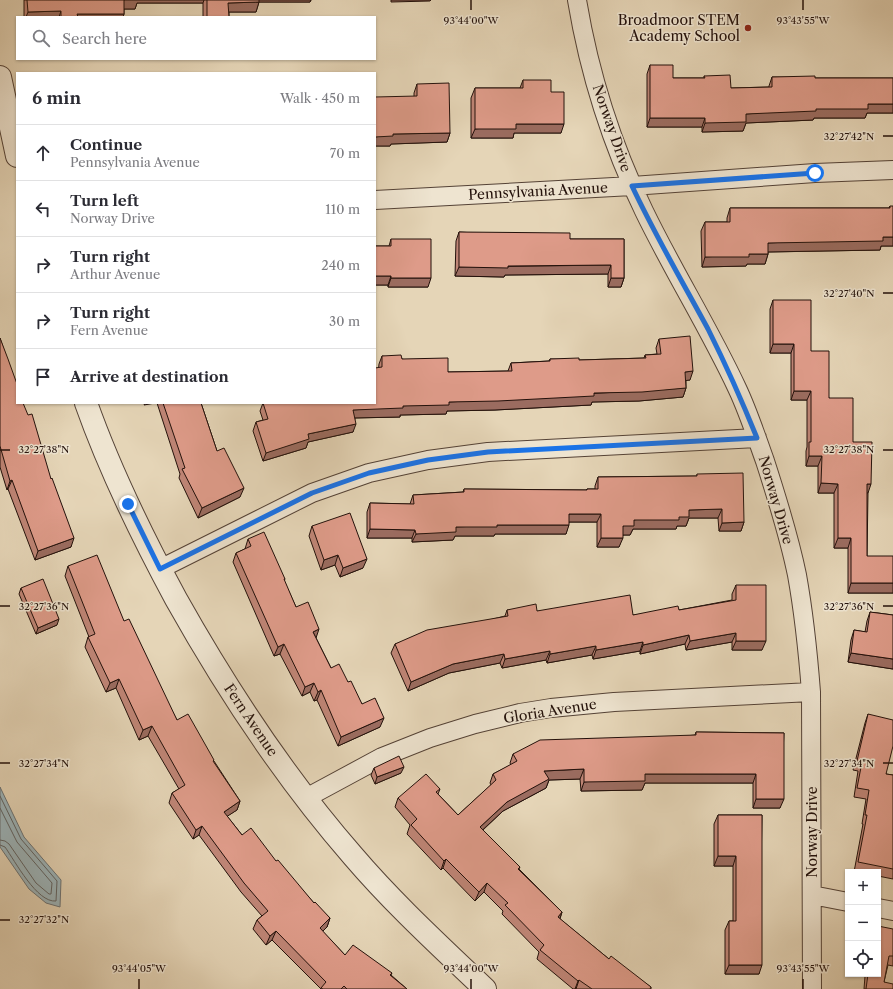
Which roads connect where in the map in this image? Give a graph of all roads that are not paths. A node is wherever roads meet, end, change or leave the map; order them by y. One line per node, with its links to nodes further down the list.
1 (577, 0): 5 (street, Norway Drive)
2 (0, 77): 3 (street)
3 (16, 151)
4 (893, 170): 5 (street, Pennsylvania Avenue)
5 (632, 186): 6 (street, Pennsylvania Avenue); 8 (street, Norway Drive)
6 (376, 200)
7 (86, 404): 9 (street, Fern Avenue)
8 (757, 438): 9 (street); 10 (street, Norway Drive)
9 (160, 569): 11 (street, Fern Avenue)
10 (812, 692): 11 (street, Gloria Avenue); 12 (street, Norway Drive)
11 (306, 798): 16 (street, Fern Avenue)
12 (812, 895): 13 (street); 17 (street, Norway Drive)
13 (845, 901)
14 (881, 909): 15 (street)
15 (893, 911)
16 (485, 989)
17 (812, 989)

